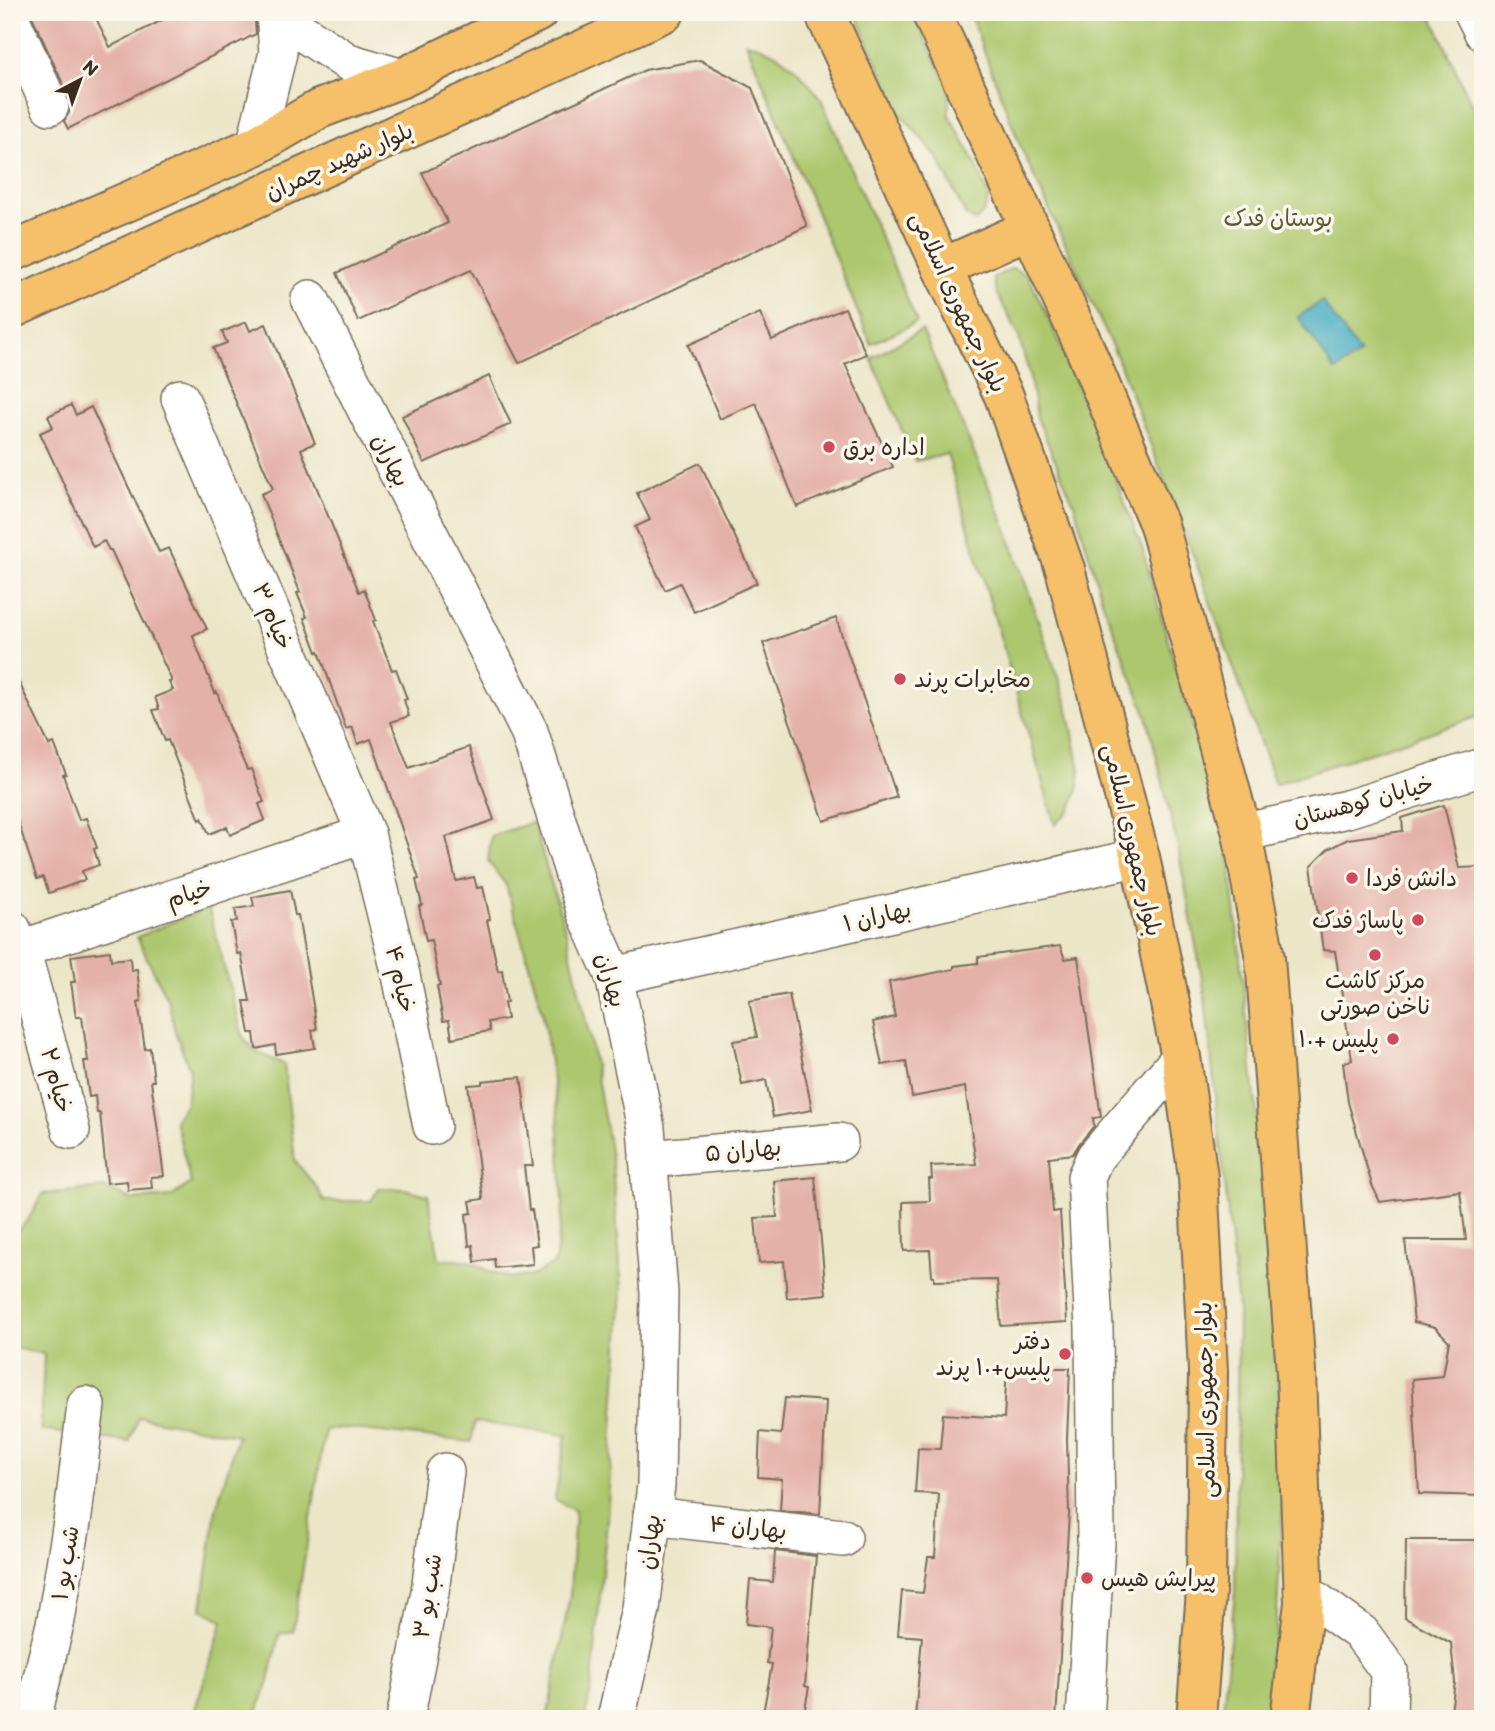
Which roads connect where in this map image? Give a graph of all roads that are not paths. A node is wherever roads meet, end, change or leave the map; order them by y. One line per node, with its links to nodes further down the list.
1 (275, 12): 12 (street)
2 (286, 12): 10 (street)
3 (538, 12): 10 (main road, بلوار شهید چمران)
4 (665, 12): 17 (main road, بلوار شهید چمران)
5 (824, 12): 15 (main road, بلوار جمهوری اسلامی)
6 (931, 12): 13 (main road)
7 (1474, 12): 9 (street)
8 (12, 22): 11 (street)
9 (1483, 32)
10 (402, 78): 12 (main road, بلوار شهید چمران)
11 (50, 106)
12 (255, 146): 14 (main road, بلوار شهید چمران)
13 (1029, 229): 15 (main road); 20 (main road)
14 (12, 252)
15 (942, 268): 22 (main road, بلوار جمهوری اسلامی)
16 (310, 299): 24 (street, بهاران)
17 (12, 309)
18 (180, 398): 21 (street, خیام ۳)
19 (1483, 766): 20 (street, خیابان کوهستان)
20 (1242, 833): 34 (main road)
21 (366, 834): 23 (street, خیام); 26 (street, خیام ۴)
22 (1140, 857): 24 (street, بهاران ۱); 25 (main road, بلوار جمهوری اسلامی)
23 (15, 943): 27 (street, خیام ۲)
24 (614, 976): 29 (street, بهاران)
25 (1181, 1057): 40 (street); 41 (main road, بلوار جمهوری اسلامی)
26 (432, 1126)
27 (71, 1130)
28 (839, 1142): 29 (street, بهاران ۵)
29 (648, 1159): 32 (street, بهاران)
30 (86, 1405): 37 (street, شب بو ۱)
31 (445, 1472): 38 (street, شب بو ۳)
32 (652, 1516): 33 (street, بهاران ۴); 39 (street, بهاران)
33 (843, 1538)
34 (1303, 1591): 42 (main road); 43 (street)
35 (12, 1715): 36 (street)
36 (25, 1719)
37 (32, 1719)
38 (405, 1719)
39 (616, 1719)
40 (1085, 1719)
41 (1196, 1719)
42 (1290, 1719)
43 (1388, 1719)

